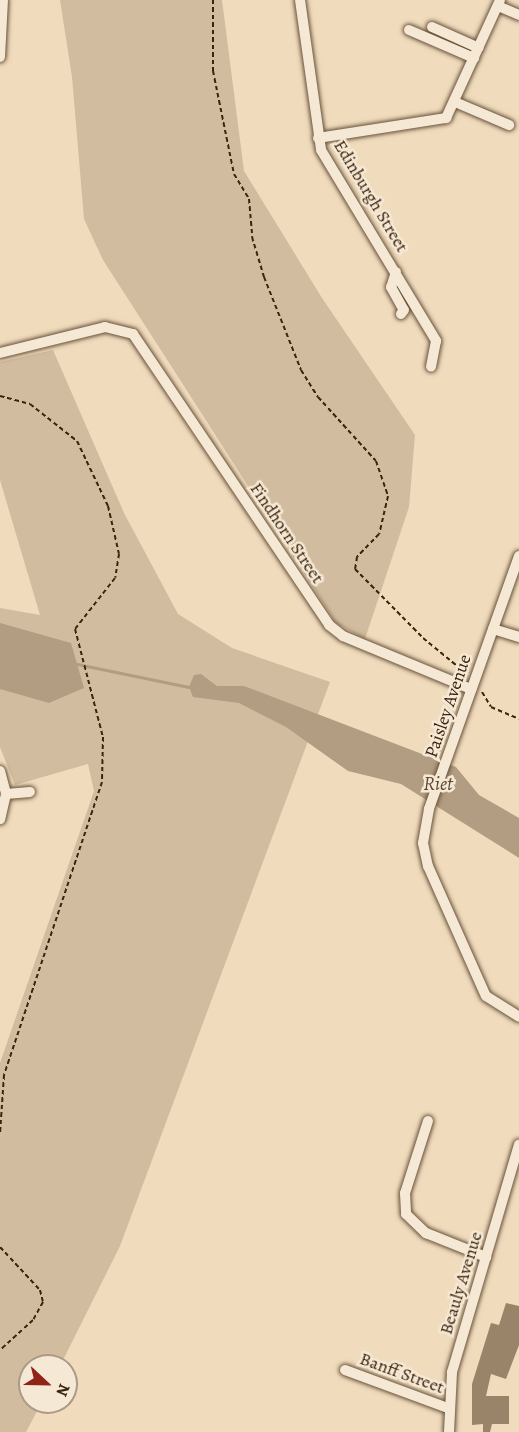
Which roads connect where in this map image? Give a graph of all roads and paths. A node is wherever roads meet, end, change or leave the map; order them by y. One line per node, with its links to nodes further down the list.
1 (3, 0): 9 (street)
2 (213, 0): 21 (path)
3 (300, 0): 12 (street, Edinburgh Street)
4 (499, 3): 5 (street); 8 (street)
5 (519, 15)
6 (432, 27): 8 (street)
7 (409, 30): 8 (street)
8 (477, 53): 10 (street)
9 (0, 57)
10 (455, 102): 11 (street); 12 (street)
11 (509, 125)
12 (318, 138): 13 (street, Edinburgh Street)
13 (395, 270): 14 (street); 16 (street, Edinburgh Street)
14 (401, 314)
15 (0, 353): 21 (street, Findhorn Street)
16 (431, 367)
17 (0, 396): 29 (path)
18 (519, 556): 19 (street, Paisley Avenue)
19 (493, 629): 20 (street); 21 (street, Paisley Avenue)
20 (519, 636)
21 (472, 686): 22 (path); 27 (street, Paisley Avenue)
22 (519, 719)
23 (0, 771): 25 (street)
24 (30, 792): 25 (street)
25 (6, 794): 26 (street)
26 (0, 819)
27 (517, 1018)
28 (428, 1121): 32 (street)
29 (0, 1133)
30 (519, 1145): 32 (street, Beauly Avenue)
31 (0, 1247): 33 (path)
32 (486, 1257): 35 (street, Beauly Avenue)
33 (0, 1350)
34 (345, 1370): 35 (street, Banff Street)
35 (448, 1408): 36 (street, Beauly Avenue)
36 (449, 1432)

